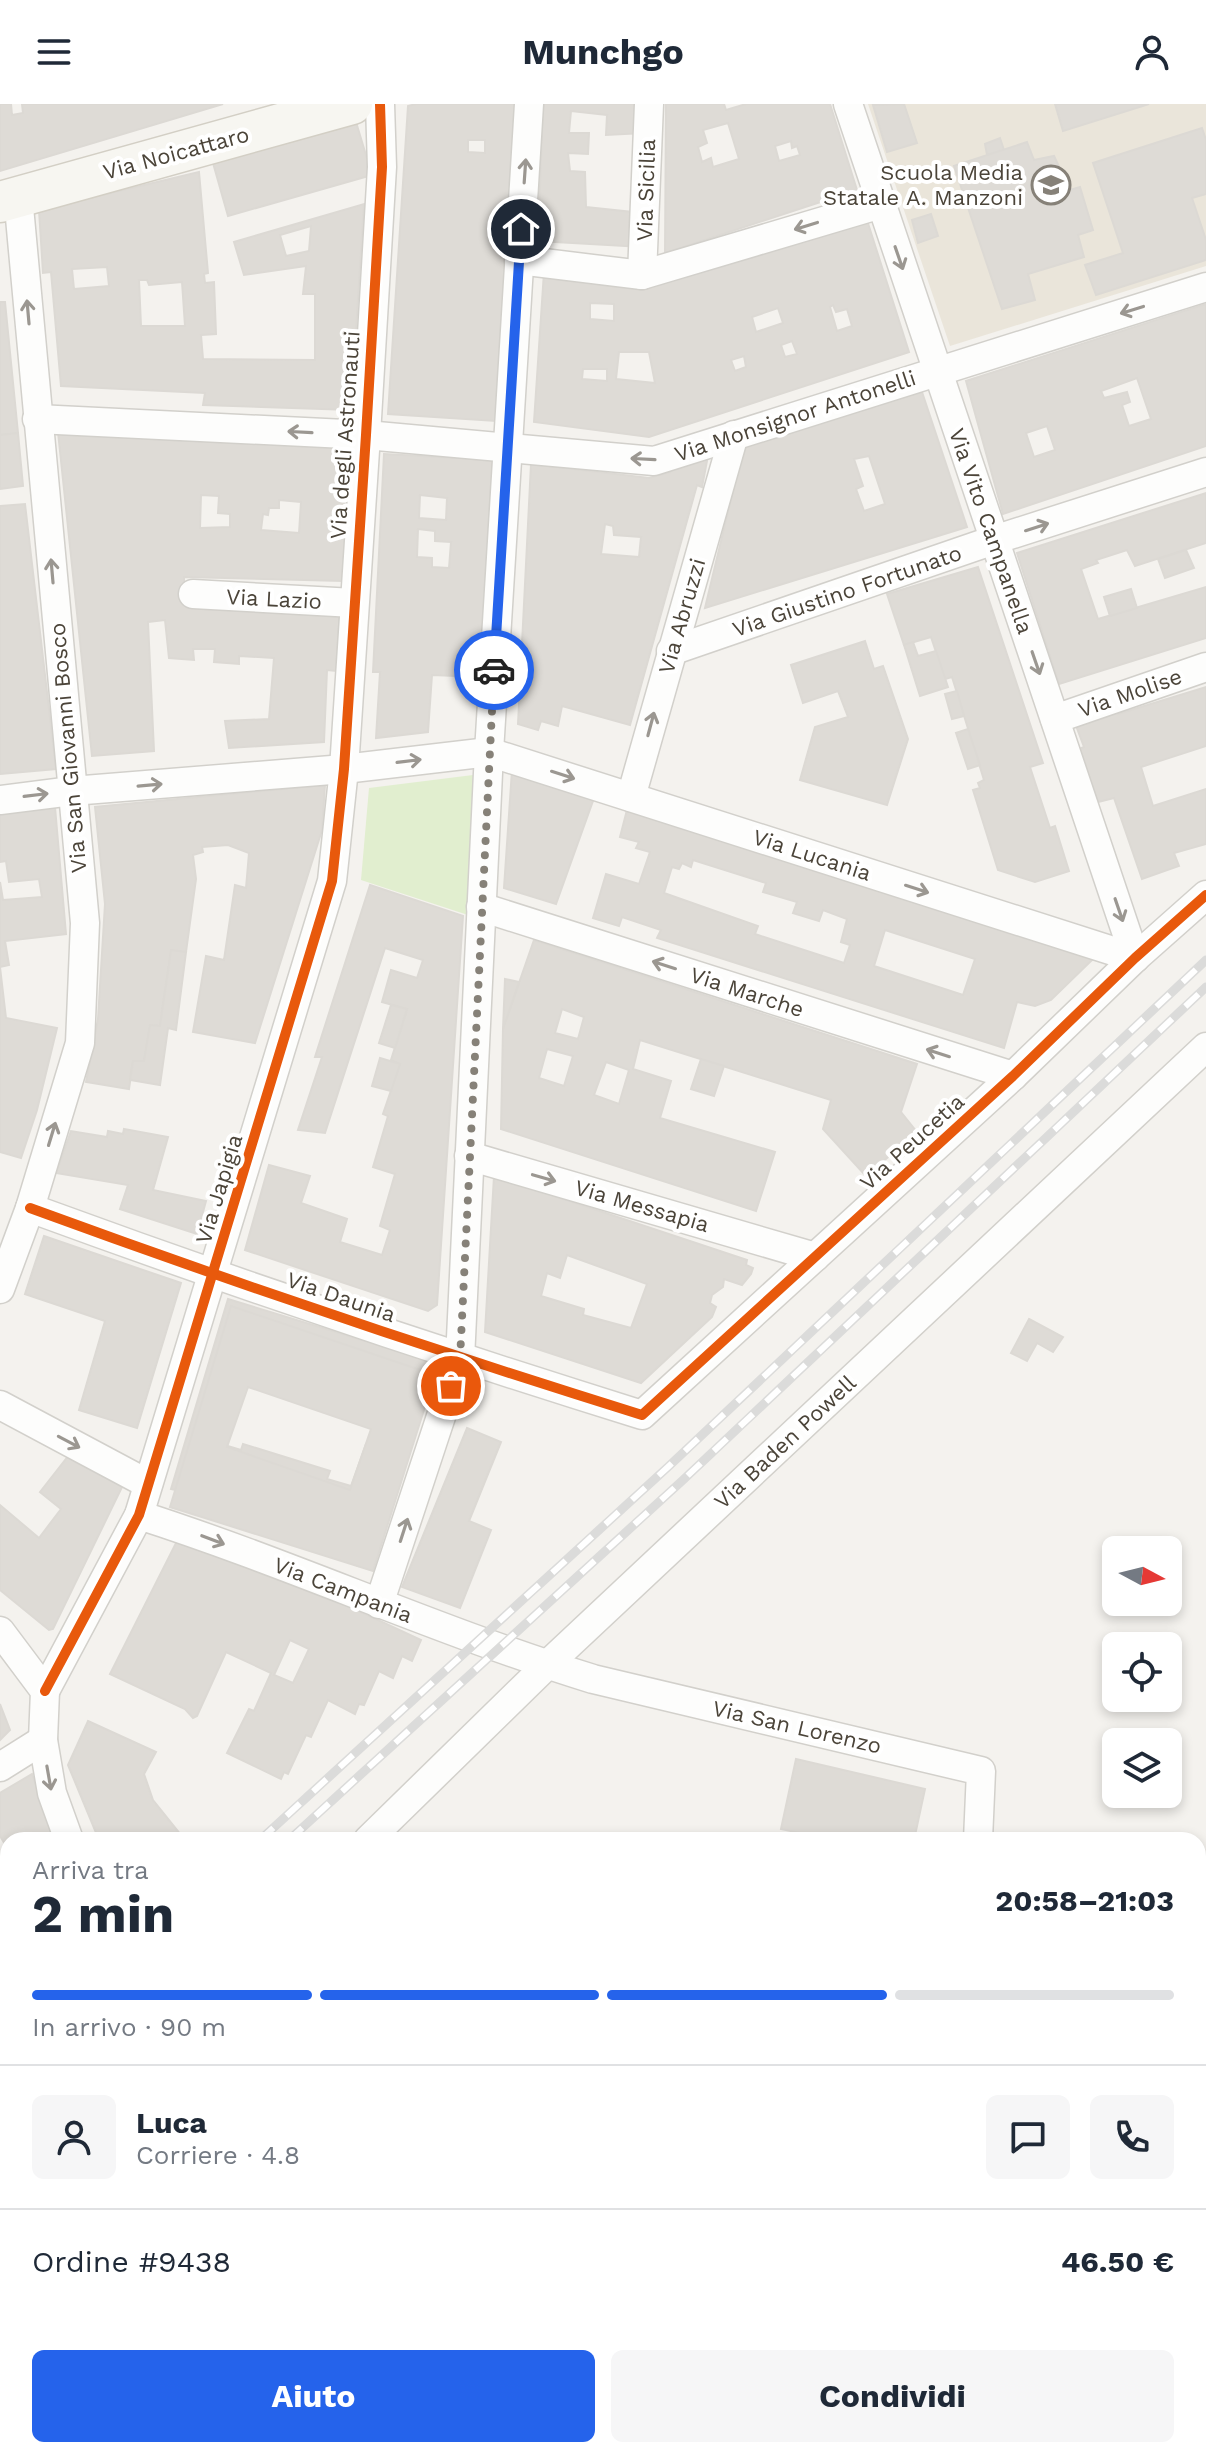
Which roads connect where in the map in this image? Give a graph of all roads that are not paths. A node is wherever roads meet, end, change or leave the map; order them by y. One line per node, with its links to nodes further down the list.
1 (352, 104): 6 (street, Via Noicattaro)
2 (380, 104): 13 (street, Via degli Astronauti)
3 (529, 104): 8 (street, one-way to 3)
4 (649, 104): 9 (street, Via Sicilia)
5 (848, 104): 7 (street, Via Vito Campanella)
6 (9, 199): 12 (street, Via San Giovanni Bosco, one-way to 6)
7 (881, 204): 9 (street, one-way to 9); 11 (street, Via Vito Campanella, one-way to 11)
8 (519, 260): 9 (street); 15 (street)
9 (642, 275)
10 (1206, 287): 11 (street, Via Monsignor Antonelli, one-way to 11)
11 (938, 371): 14 (street, Via Monsignor Antonelli); 17 (street, Via Vito Campanella)
12 (37, 419): 13 (street, Via Monsignor Antonelli, one-way to 12); 25 (street, Via San Giovanni Bosco, one-way to 12)
13 (366, 435): 15 (street, Via Monsignor Antonelli); 19 (street, Via degli Astronauti)
14 (734, 435): 15 (street, Via Monsignor Antonelli, one-way to 15); 20 (street, Via Abruzzi)
15 (507, 449): 23 (street)
16 (1206, 472): 17 (street, Via Giustino Fortunato, one-way to 16)
17 (994, 540): 20 (street, Via Giustino Fortunato); 22 (street, Via Vito Campanella, one-way to 22)
18 (193, 594): 19 (street, Via Lazio)
19 (354, 603): 24 (street, Via degli Astronauti)
20 (671, 651): 26 (street, Via Abruzzi, one-way to 20)
21 (1206, 667): 22 (street, Via Molise)
22 (1055, 719): 30 (street, Via Vito Campanella, one-way to 30)
23 (489, 752): 24 (street, one-way to 23); 26 (street, Via Lucania, one-way to 26); 29 (street)
24 (344, 769): 25 (street, one-way to 24); 36 (street, Via Japigia)
25 (72, 791): 27 (street, one-way to 25); 34 (street, Via San Giovanni Bosco, one-way to 25)
26 (631, 797): 30 (street, Via Lucania, one-way to 30)
27 (0, 800)
28 (1206, 895): 30 (street, Via Peucetia)
29 (481, 907): 32 (street, Via Marche, one-way to 29); 33 (street)
30 (1135, 958): 32 (street, Via Peucetia)
31 (1206, 1047): 45 (street, Via Baden Powell)
32 (1013, 1076): 35 (street, Via Peucetia)
33 (469, 1156): 35 (street, Via Messapia, one-way to 35); 38 (street)
34 (30, 1208): 36 (street, Via Daunia); 37 (street, Via San Giovanni Bosco)
35 (815, 1257): 40 (street, Via Peucetia)
36 (214, 1276): 38 (street, Via Daunia); 41 (street, Via Japigia)
37 (0, 1289)
38 (460, 1359): 40 (street, Via Daunia); 43 (street, one-way to 38)
39 (0, 1405): 41 (street, one-way to 41)
40 (642, 1415)
41 (148, 1484): 42 (street, Via Japigia)
42 (139, 1515): 43 (street, Via Campania, one-way to 43); 46 (street, Via Japigia)
43 (379, 1604): 45 (street, Via Campania)
44 (0, 1631): 46 (street)
45 (547, 1665): 50 (street, Via Baden Powell); 51 (street, Via San Lorenzo)
46 (45, 1691): 47 (street)
47 (43, 1740): 48 (street); 49 (street, one-way to 49)
48 (0, 1767)
49 (66, 1832)
50 (376, 1832)
51 (978, 1832)

